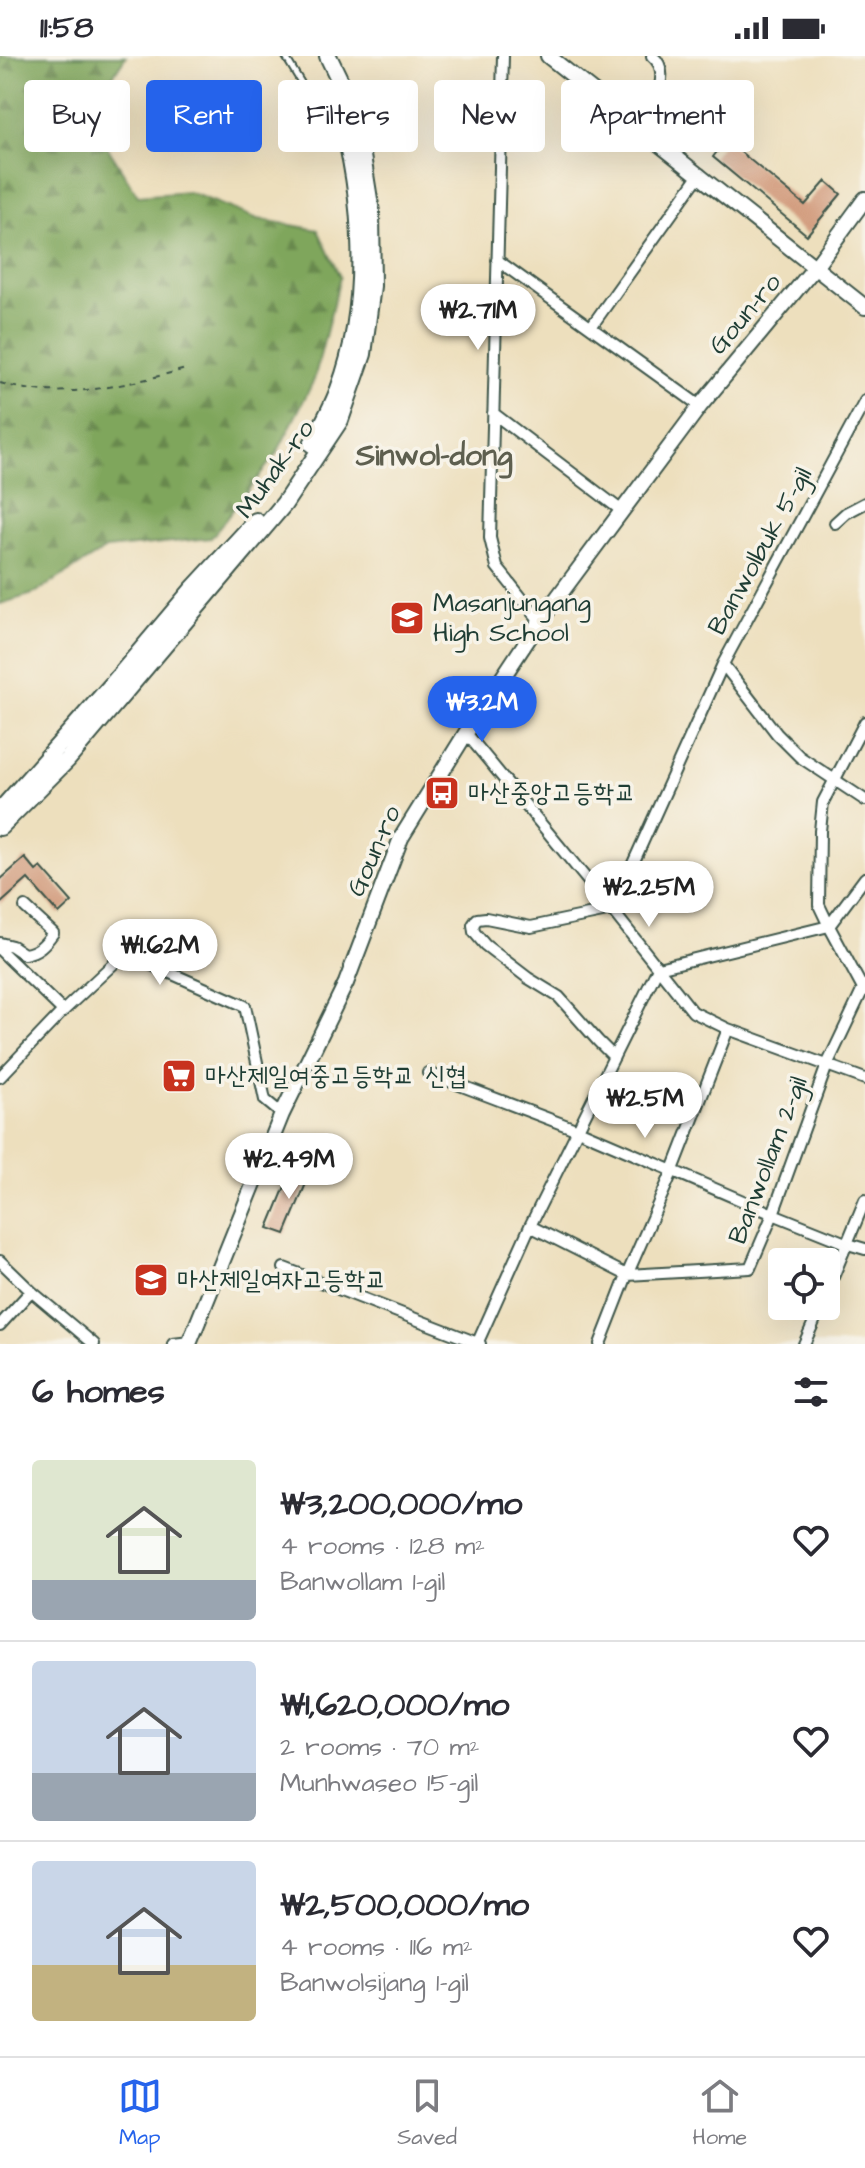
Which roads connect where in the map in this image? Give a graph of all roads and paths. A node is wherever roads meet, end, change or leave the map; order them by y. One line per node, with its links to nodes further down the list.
1 (285, 56): 7 (lane)
2 (319, 56): 8 (main road, Muhak-ro)
3 (328, 56): 34 (main road, Muhak-ro)
4 (503, 56): 15 (street)
5 (548, 56): 9 (main road)
6 (652, 56): 10 (street)
7 (300, 80)
8 (328, 80)
9 (579, 80)
10 (660, 80)
11 (348, 152): 33 (main road, Muhak-ro)
12 (672, 152): 13 (main road)
13 (700, 174): 16 (main road); 18 (street)
14 (865, 199): 16 (main road, Goun-ro)
15 (497, 260): 18 (street); 23 (street)
16 (816, 266): 17 (main road); 22 (main road, Goun-ro)
17 (865, 307)
18 (591, 327): 22 (street)
19 (186, 369): 20 (path)
20 (0, 383)
21 (865, 401): 28 (street, Banwolbuk 5-gil)
22 (700, 406): 25 (main road, Goun-ro)
23 (493, 413): 25 (street); 27 (street)
24 (865, 503): 26 (street)
25 (622, 511): 27 (main road, Goun-ro)
26 (835, 523)
27 (540, 621): 30 (main road, Goun-ro)
28 (723, 664): 31 (street, Banwolbuk 5-gil); 37 (street)
29 (865, 722): 31 (street)
30 (466, 733): 37 (street); 50 (main road, Goun-ro)
31 (834, 779): 32 (street, Banwolbuk 5-gil); 38 (street)
32 (865, 800)
33 (0, 811)
34 (0, 827)
35 (865, 878): 38 (street)
36 (25, 907): 39 (street)
37 (612, 910): 41 (street); 45 (street)
38 (829, 926): 41 (street); 42 (street)
39 (0, 943)
40 (0, 950): 43 (street)
41 (658, 968): 44 (street); 45 (street)
42 (864, 989): 46 (street, Banwollam 2-gil)
43 (63, 1011): 48 (street); 50 (street)
44 (728, 1029): 46 (street); 52 (street)
45 (614, 1057): 51 (street)
46 (827, 1065): 49 (street); 54 (street, Banwollam 2-gil)
47 (428, 1073): 51 (street)
48 (0, 1077)
49 (865, 1079)
50 (282, 1114): 65 (main road, Goun-ro)
51 (578, 1130): 52 (street); 55 (street)
52 (673, 1170): 54 (street); 61 (street)
53 (865, 1200): 56 (street)
54 (773, 1214): 56 (street); 61 (street, Banwollam 2-gil)
55 (530, 1226): 61 (street); 68 (street)
56 (848, 1244): 57 (street); 59 (street)
57 (865, 1249)
58 (0, 1261): 62 (street)
59 (840, 1262)
60 (284, 1268): 68 (street)
61 (627, 1275): 69 (street)
62 (31, 1291): 64 (street); 66 (street)
63 (815, 1320): 70 (street)
64 (0, 1325)
65 (190, 1343): 67 (street)
66 (94, 1344)
67 (173, 1344)
68 (478, 1344)
69 (600, 1344)
70 (804, 1344)

